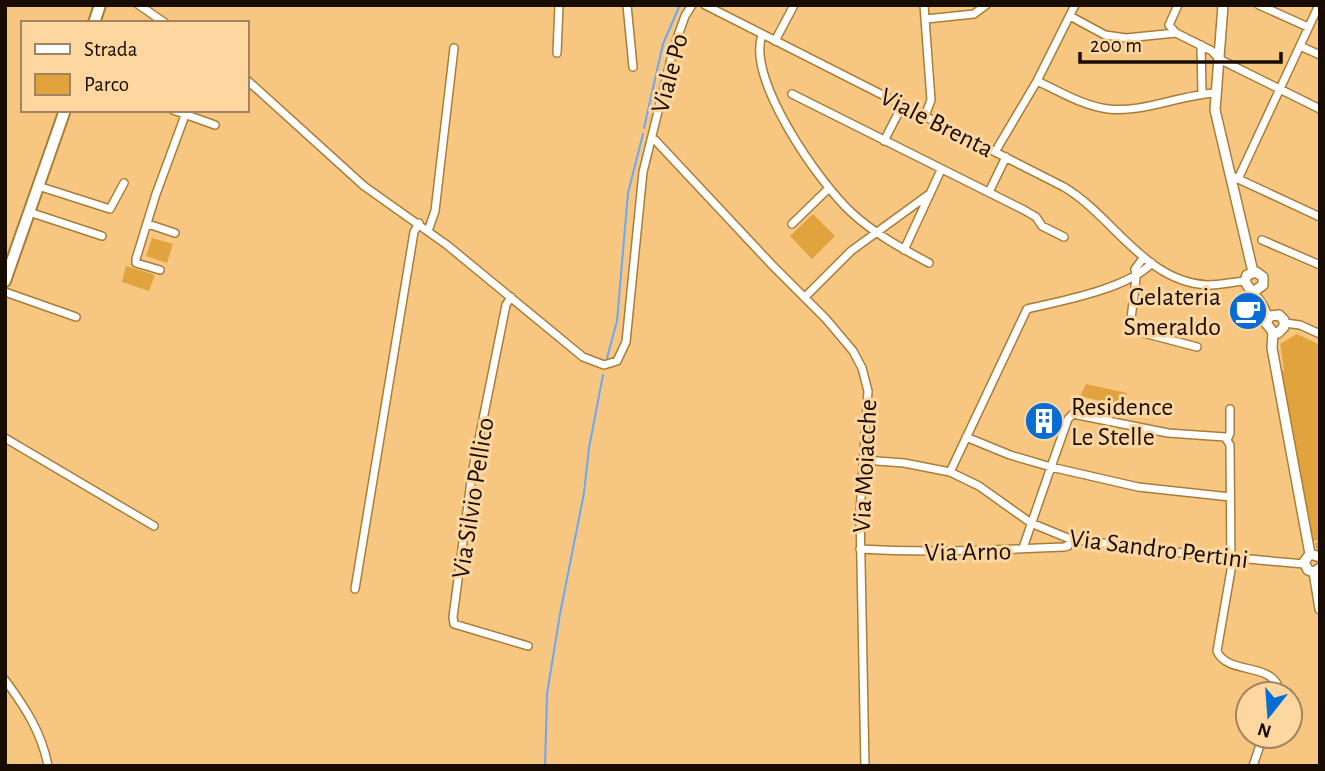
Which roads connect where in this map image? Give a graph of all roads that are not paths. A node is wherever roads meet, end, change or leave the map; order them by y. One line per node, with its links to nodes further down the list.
1 (139, 5): 16 (street)
2 (559, 5): 24 (street)
3 (627, 5): 27 (street, Viale Po)
4 (705, 5): 19 (street, Viale Brenta)
5 (794, 5): 20 (street)
6 (925, 5): 15 (street)
7 (986, 5): 15 (street)
8 (1075, 5): 14 (street)
9 (1178, 5): 18 (street)
10 (1223, 5): 26 (street)
11 (1259, 5): 17 (street)
12 (1319, 5): 17 (street)
13 (689, 6): 40 (street, Viale Po)
14 (1070, 16): 18 (street); 29 (street)
15 (926, 19): 38 (street)
16 (162, 21)
17 (1308, 27): 22 (street)
18 (1176, 33): 21 (street)
19 (762, 35): 20 (street, Viale Brenta); 50 (street)
20 (775, 41): 34 (street, Viale Brenta)
21 (1201, 46): 26 (street); 33 (street)
22 (1300, 46): 25 (street); 30 (street)
23 (454, 48): 58 (street)
24 (557, 53)
25 (1320, 55)
26 (1219, 59): 30 (street); 31 (street)
27 (634, 67)
28 (248, 81): 55 (street)
29 (1037, 81): 33 (street); 43 (street)
30 (1279, 90): 35 (street); 47 (street)
31 (1215, 93): 33 (street); 47 (street)
32 (792, 94): 41 (street)
33 (1202, 94)
34 (903, 104): 38 (street, Viale Brenta); 41 (street)
35 (1320, 109)
36 (64, 112): 49 (main road)
37 (186, 112): 39 (street); 56 (street)
38 (925, 116): 43 (street, Viale Brenta)
39 (215, 125)
40 (652, 139): 42 (street); 44 (street, Via Moiacche)
41 (884, 141): 46 (street)
42 (649, 149): 44 (street, Via Moiacche); 77 (street)
43 (995, 152): 45 (street, Viale Brenta)
44 (671, 157): 78 (street, Via Moiacche)
45 (1006, 157): 51 (street); 65 (street, Viale Brenta)
46 (941, 170): 51 (street); 52 (street)
47 (1234, 177): 54 (street); 70 (street)
48 (124, 183): 49 (street)
49 (38, 186): 53 (main road)
50 (828, 189): 57 (street); 59 (street)
51 (989, 192): 62 (street)
52 (928, 195): 59 (street); 64 (street)
53 (29, 212): 61 (street); 72 (main road)
54 (1320, 217)
55 (419, 223): 58 (street); 102 (street)
56 (148, 224): 60 (street); 69 (street)
57 (792, 224)
58 (428, 231): 77 (street)
59 (876, 232): 64 (street); 78 (street)
60 (175, 233)
61 (102, 236)
62 (1064, 237)
63 (1262, 240): 68 (street)
64 (904, 250): 66 (street)
65 (1144, 257): 67 (street, Viale Brenta); 71 (street)
66 (929, 263)
67 (1152, 263): 71 (street); 73 (street, Viale Brenta)
68 (1320, 265)
69 (160, 270)
70 (1253, 272): 73 (street); 74 (street)
71 (1136, 275): 84 (street); 86 (street)
72 (5, 281)
73 (1245, 281): 75 (street)
74 (1263, 285): 75 (street); 81 (street)
75 (1252, 290): 80 (street)
76 (5, 292): 79 (street)
77 (511, 297): 104 (street, Via Silvio Pellico)
78 (805, 297): 89 (street, Via Moiacche)
79 (76, 317)
80 (1267, 319): 81 (street); 82 (street)
81 (1282, 319): 82 (street); 83 (street)
82 (1273, 332): 98 (street)
83 (1320, 334)
84 (1197, 347)
85 (1230, 409): 88 (street)
86 (966, 437): 90 (street); 91 (street)
87 (5, 438): 94 (street)
88 (1227, 440): 90 (street); 92 (street)
89 (864, 460): 91 (street, Via Sandro Pertini); 97 (street, Via Moiacche)
90 (1051, 467): 92 (street); 93 (street)
91 (950, 471): 93 (street, Via Sandro Pertini)
92 (1230, 497): 99 (street)
93 (1031, 523): 95 (street, Via Sandro Pertini); 96 (street)
94 (154, 526)
95 (1070, 539): 97 (street, Via Arno); 99 (street, Via Sandro Pertini)
96 (1024, 545)
97 (860, 549): 108 (street, Via Moiacche)
98 (1315, 556): 100 (street)
99 (1232, 557): 100 (street, Via Sandro Pertini); 106 (street)
100 (1304, 564): 101 (street)
101 (1317, 570): 103 (street)
102 (355, 589)
103 (1320, 608)
104 (528, 646)
105 (5, 680): 107 (street)
106 (1275, 680)
107 (48, 766)
108 (864, 766)

